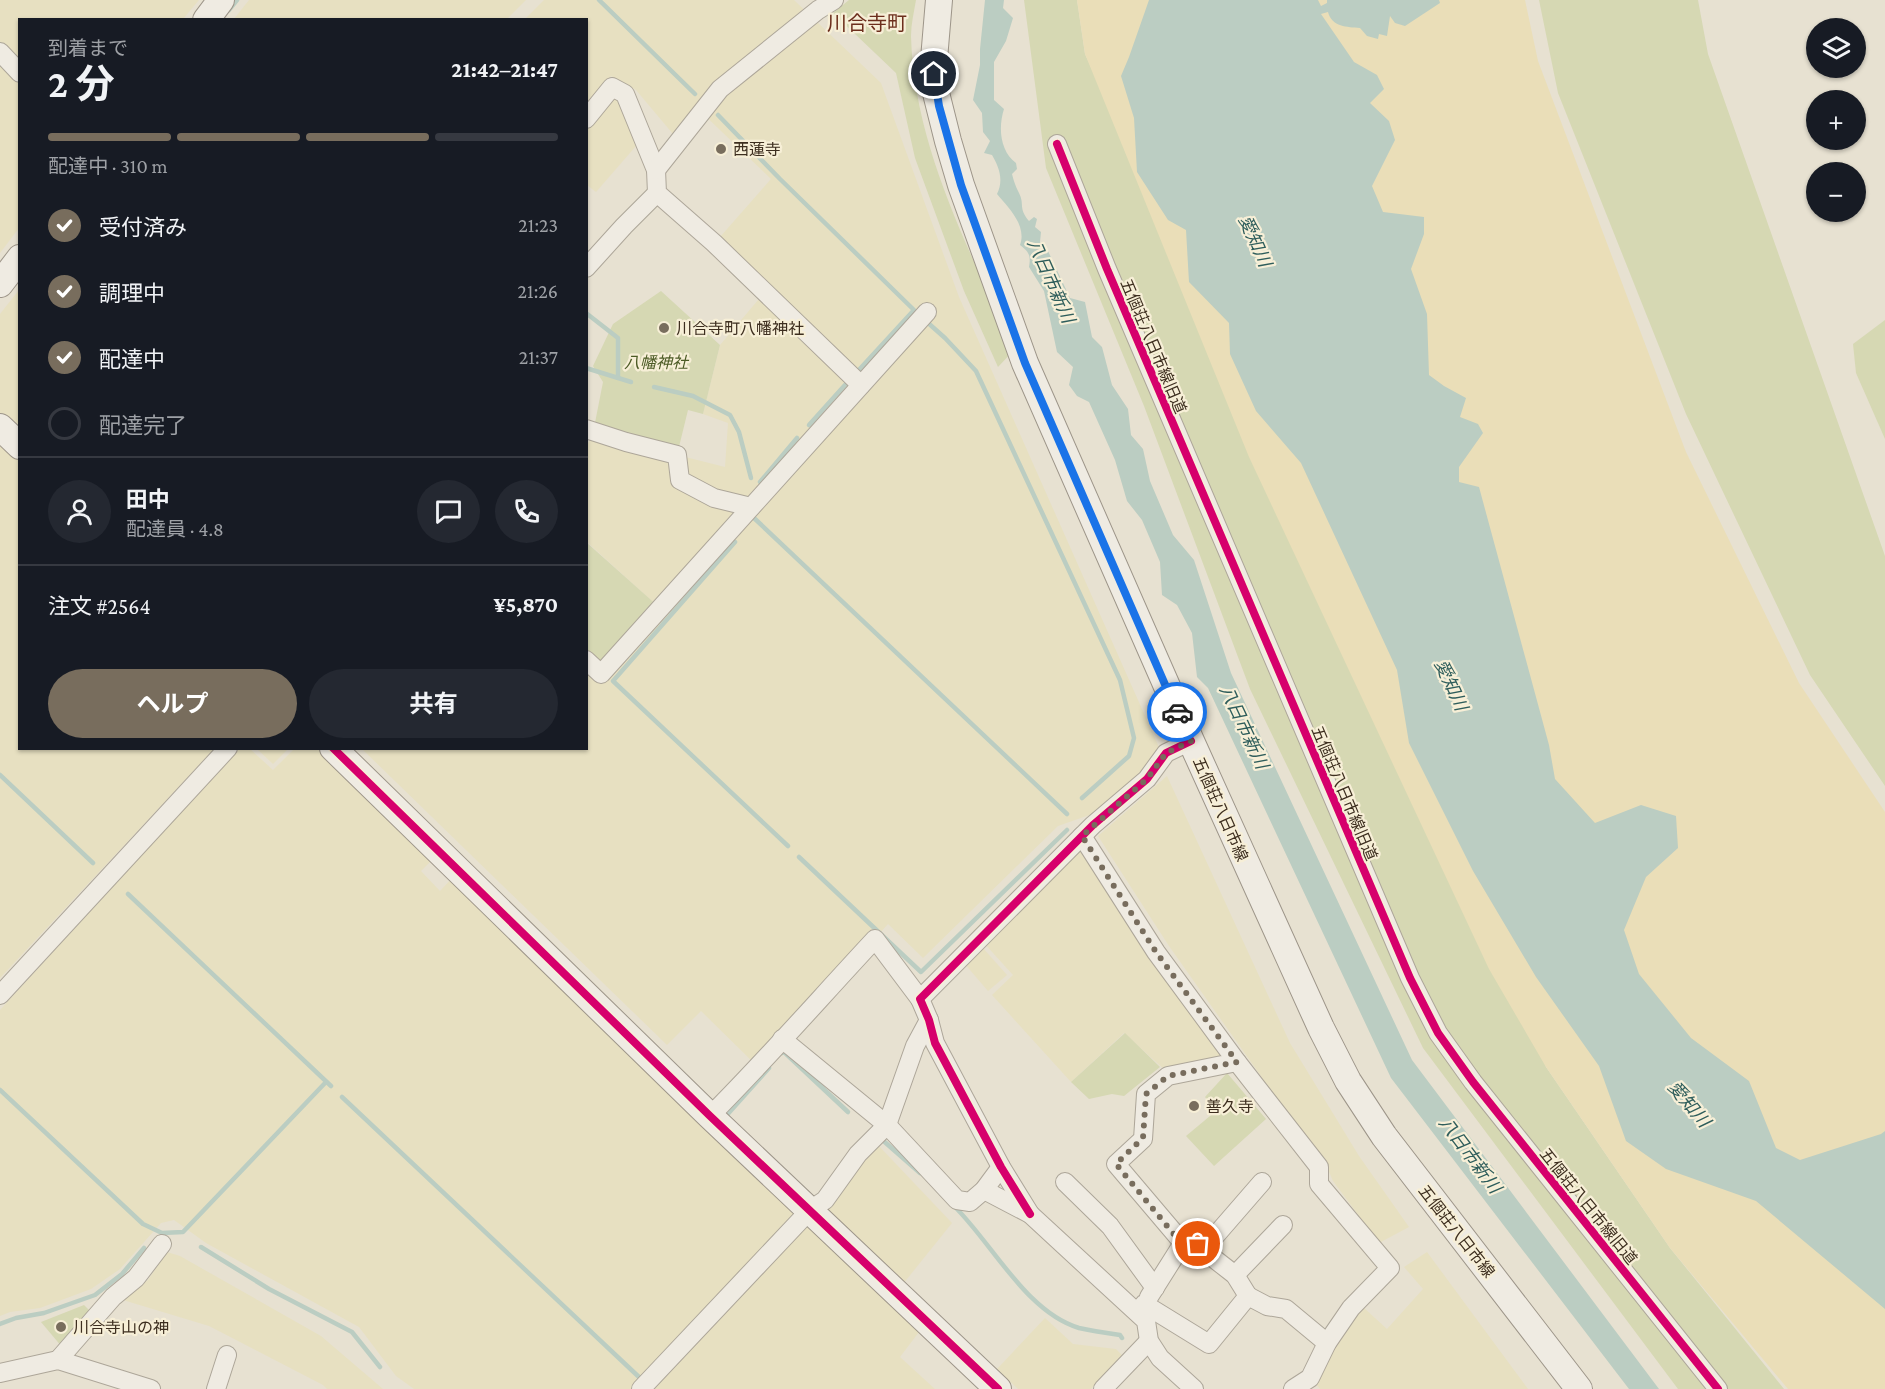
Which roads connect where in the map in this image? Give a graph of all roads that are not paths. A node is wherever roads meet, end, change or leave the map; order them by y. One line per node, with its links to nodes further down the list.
1 (221, 0): 4 (main road)
2 (834, 0): 9 (street)
3 (939, 0): 21 (main road, 五個荘八日市線)
4 (208, 18)
5 (0, 52): 6 (street)
6 (18, 71)
7 (588, 117): 9 (street)
8 (1057, 144): 59 (street, 五個荘八日市線旧道)
9 (656, 170): 10 (street)
10 (657, 193): 12 (street); 15 (street)
11 (18, 261): 13 (main road)
12 (588, 266)
13 (0, 284)
14 (927, 312): 15 (street)
15 (861, 385): 19 (street)
16 (0, 427): 18 (main road)
17 (588, 430): 19 (street)
18 (18, 444)
19 (751, 507): 20 (street)
20 (588, 662)
21 (1191, 741): 24 (street); 58 (main road, 五個荘八日市線)
22 (226, 750): 25 (street)
23 (335, 750): 30 (main road)
24 (1082, 836): 26 (street); 29 (street)
25 (0, 995)
26 (920, 999): 27 (street); 28 (street)
27 (929, 1020): 31 (street); 32 (street)
28 (782, 1039): 30 (street); 31 (street)
29 (1237, 1062): 40 (street); 47 (street)
30 (711, 1116): 36 (main road)
31 (887, 1125): 35 (street); 36 (street)
32 (1001, 1167): 35 (street); 37 (street)
33 (1065, 1182): 43 (street)
34 (1262, 1182): 41 (street)
35 (984, 1190): 37 (street)
36 (810, 1210): 53 (street); 54 (main road)
37 (1029, 1214): 45 (street)
38 (1283, 1225): 42 (street)
39 (162, 1244): 49 (street)
40 (1182, 1244): 41 (street); 43 (street)
41 (1203, 1250): 42 (street)
42 (1235, 1275): 44 (street)
43 (1155, 1288): 45 (street)
44 (1248, 1296): 45 (street); 47 (street)
45 (1145, 1312): 46 (street)
46 (1149, 1341): 55 (street); 56 (street)
47 (1327, 1343): 57 (street)
48 (227, 1355): 52 (street)
49 (58, 1360): 50 (street); 51 (street)
50 (0, 1373)
51 (151, 1389)
52 (216, 1389)
53 (641, 1389)
54 (998, 1389)
55 (1103, 1389)
56 (1194, 1389)
57 (1293, 1389)
58 (1579, 1389)
59 (1718, 1389)

